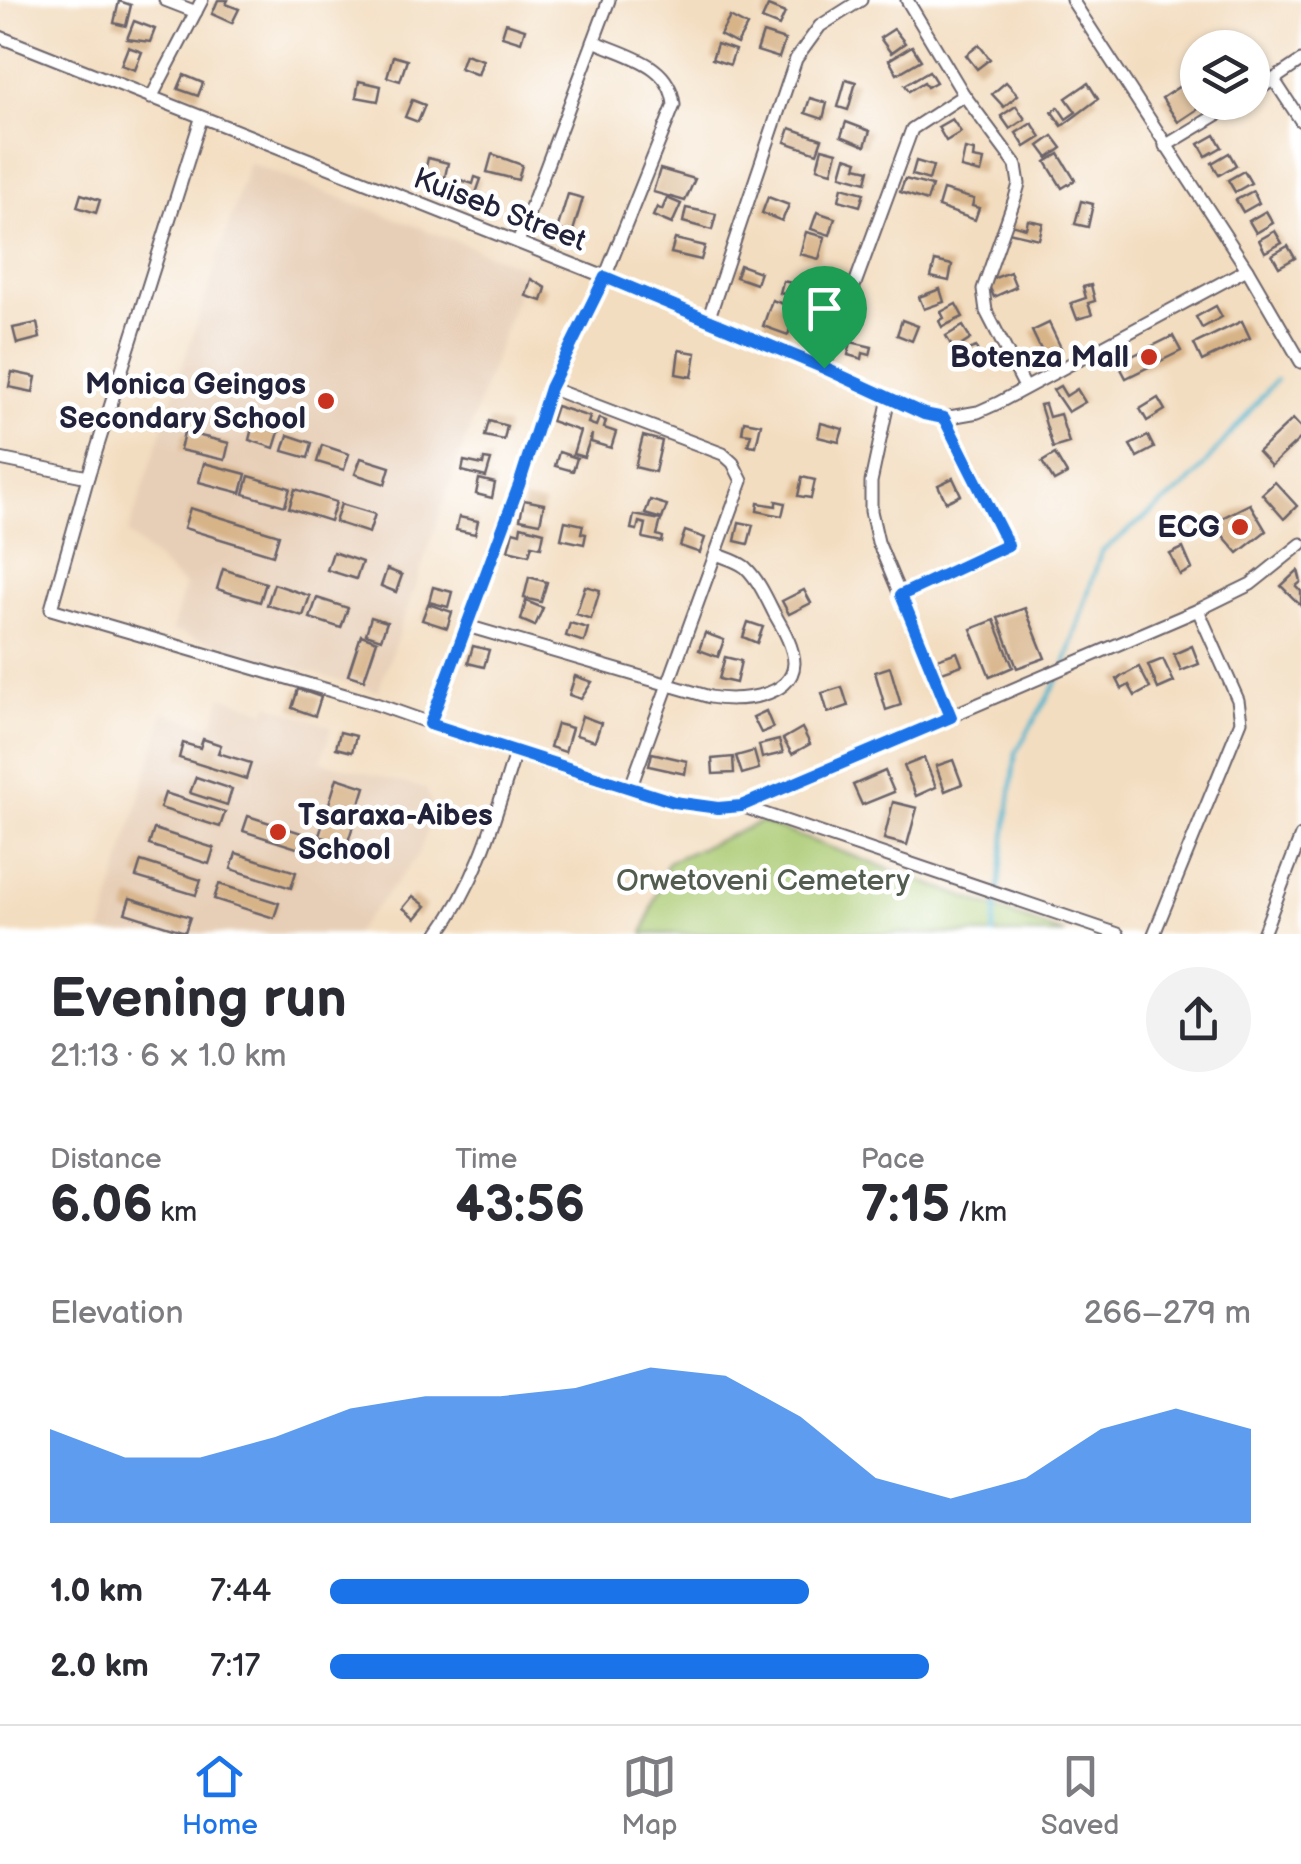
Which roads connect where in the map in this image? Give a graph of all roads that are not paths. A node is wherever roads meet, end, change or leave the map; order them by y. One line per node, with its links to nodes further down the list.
1 (164, 0): 6 (street)
2 (609, 0): 8 (street)
3 (861, 0): 21 (street)
4 (908, 0): 12 (street)
5 (1072, 0): 17 (street)
6 (199, 6): 13 (street)
7 (0, 36): 13 (street, Kuiseb Street)
8 (594, 42): 18 (street); 20 (street)
9 (1301, 62): 10 (street)
10 (1274, 80): 11 (street); 16 (street)
11 (1270, 83)
12 (964, 95): 23 (street); 24 (street)
13 (151, 98): 14 (street, Kuiseb Street)
14 (201, 118): 18 (street, Kuiseb Street); 29 (street)
15 (1208, 120): 17 (street)
16 (1301, 121)
17 (1165, 146): 19 (street)
18 (518, 242): 20 (street, Kuiseb Street)
19 (1247, 270): 22 (street); 24 (street)
20 (605, 277): 21 (street, Kuiseb Street); 25 (street)
21 (708, 320): 23 (street, Kuiseb Street)
22 (1301, 362)
23 (824, 368): 26 (street, Kuiseb Street)
24 (1025, 387): 27 (street)
25 (550, 388): 31 (street); 34 (street)
26 (889, 398): 27 (street, Kuiseb Street); 32 (street)
27 (944, 418): 32 (street)
28 (0, 458): 29 (street)
29 (88, 476): 37 (street)
30 (1300, 547): 33 (street)
31 (716, 554): 35 (street); 35 (street)
32 (901, 595): 36 (street)
33 (1198, 610): 36 (street); 44 (street)
34 (467, 626): 35 (street); 37 (street)
35 (670, 686): 39 (street)
36 (951, 717): 40 (street)
37 (430, 724): 38 (street)
38 (515, 753): 39 (street); 42 (street)
39 (630, 789): 40 (street)
40 (741, 806): 43 (street)
41 (1301, 836): 45 (street)
42 (438, 934)
43 (1118, 934)
44 (1154, 934)
45 (1264, 934)

